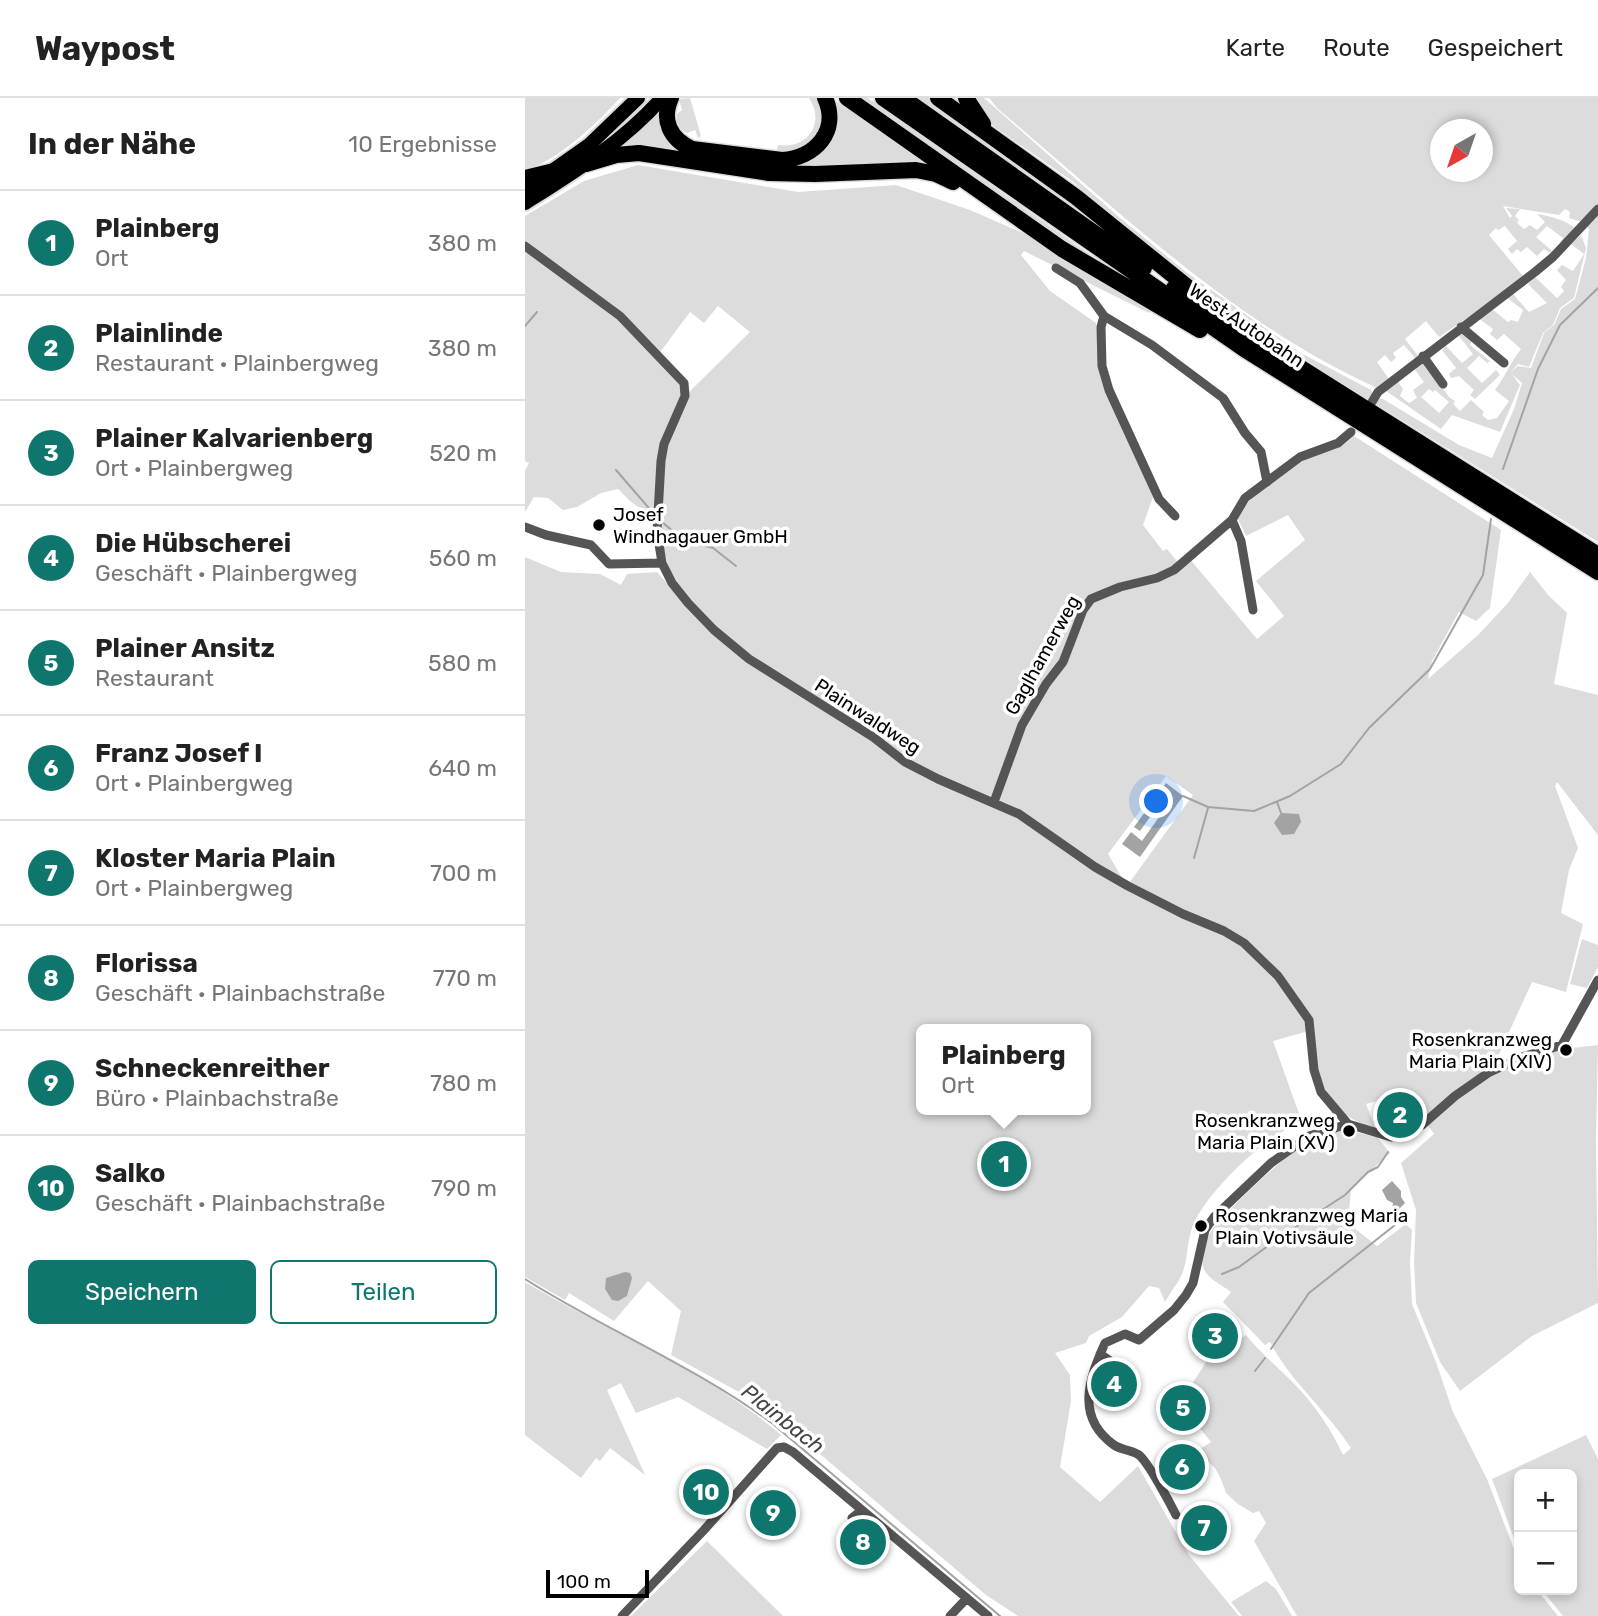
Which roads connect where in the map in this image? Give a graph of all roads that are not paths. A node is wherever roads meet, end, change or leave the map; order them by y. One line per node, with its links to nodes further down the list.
1 (638, 98): 12 (main road)
2 (662, 98): 11 (main road)
3 (671, 98): 4 (highway)
4 (825, 98)
5 (847, 98): 15 (highway)
6 (883, 98): 23 (highway, West Autobahn)
7 (903, 98): 20 (highway, West Autobahn)
8 (938, 98): 10 (highway)
9 (966, 98): 10 (highway)
10 (989, 135): 20 (highway)
11 (586, 164): 15 (highway); 16 (main road)
12 (554, 171): 13 (highway); 14 (main road)
13 (525, 178)
14 (525, 190)
15 (977, 190): 23 (highway)
16 (525, 203)
17 (1598, 209): 22 (street)
18 (525, 246): 34 (street, Plainwaldweg)
19 (1056, 268): 21 (street)
20 (1214, 313): 33 (highway, West Autobahn)
21 (1104, 316): 29 (street); 30 (street)
22 (1461, 327): 24 (street); 25 (street)
23 (1244, 349): 35 (highway, West Autobahn)
24 (1423, 356): 26 (street); 27 (street)
25 (1504, 363)
26 (1443, 384)
27 (1372, 402)
28 (1351, 432): 29 (street, Gaglhamerweg)
29 (1266, 482): 31 (street, Gaglhamerweg)
30 (1175, 516)
31 (1232, 520): 36 (street); 37 (street, Gaglhamerweg)
32 (525, 527): 34 (street)
33 (1598, 555)
34 (663, 563): 37 (street, Plainwaldweg)
35 (1598, 572)
36 (1253, 610)
37 (994, 802): 39 (street, Plainwaldweg)
38 (1598, 980): 39 (street)
39 (1348, 1124): 40 (street)
40 (1100, 1354): 41 (street); 43 (street)
41 (1116, 1365)
42 (862, 1510): 44 (street); 45 (street); 46 (street)
43 (1176, 1515)
44 (852, 1518)
45 (967, 1598): 47 (street); 48 (street)
46 (622, 1616)
47 (950, 1616)
48 (988, 1616)

